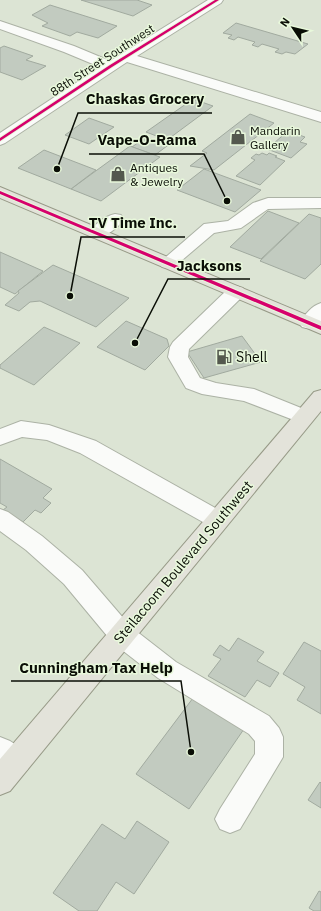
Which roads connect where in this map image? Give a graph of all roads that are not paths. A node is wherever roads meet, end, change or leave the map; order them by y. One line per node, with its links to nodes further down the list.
1 (211, 1): 3 (street, 88th Street Southwest)
2 (0, 25): 4 (street)
3 (126, 57): 4 (street, 88th Street Southwest); 5 (street)
4 (111, 66): 6 (street, 88th Street Southwest)
5 (321, 117)
6 (0, 140)
7 (0, 192): 10 (main road)
8 (321, 203): 11 (street)
9 (115, 219): 10 (street)
10 (97, 233): 11 (main road)
11 (168, 264): 12 (main road)
12 (236, 292): 13 (main road); 15 (street)
13 (317, 320)
14 (321, 397): 15 (main road, Steilacoom Boulevard Southwest)
15 (304, 417): 18 (main road, Steilacoom Boulevard Southwest)
16 (0, 437): 18 (street)
17 (0, 518): 19 (street)
18 (218, 520): 19 (main road, Steilacoom Boulevard Southwest)
19 (122, 635): 20 (main road, Steilacoom Boulevard Southwest); 21 (street)
20 (6, 764)
21 (230, 819)

